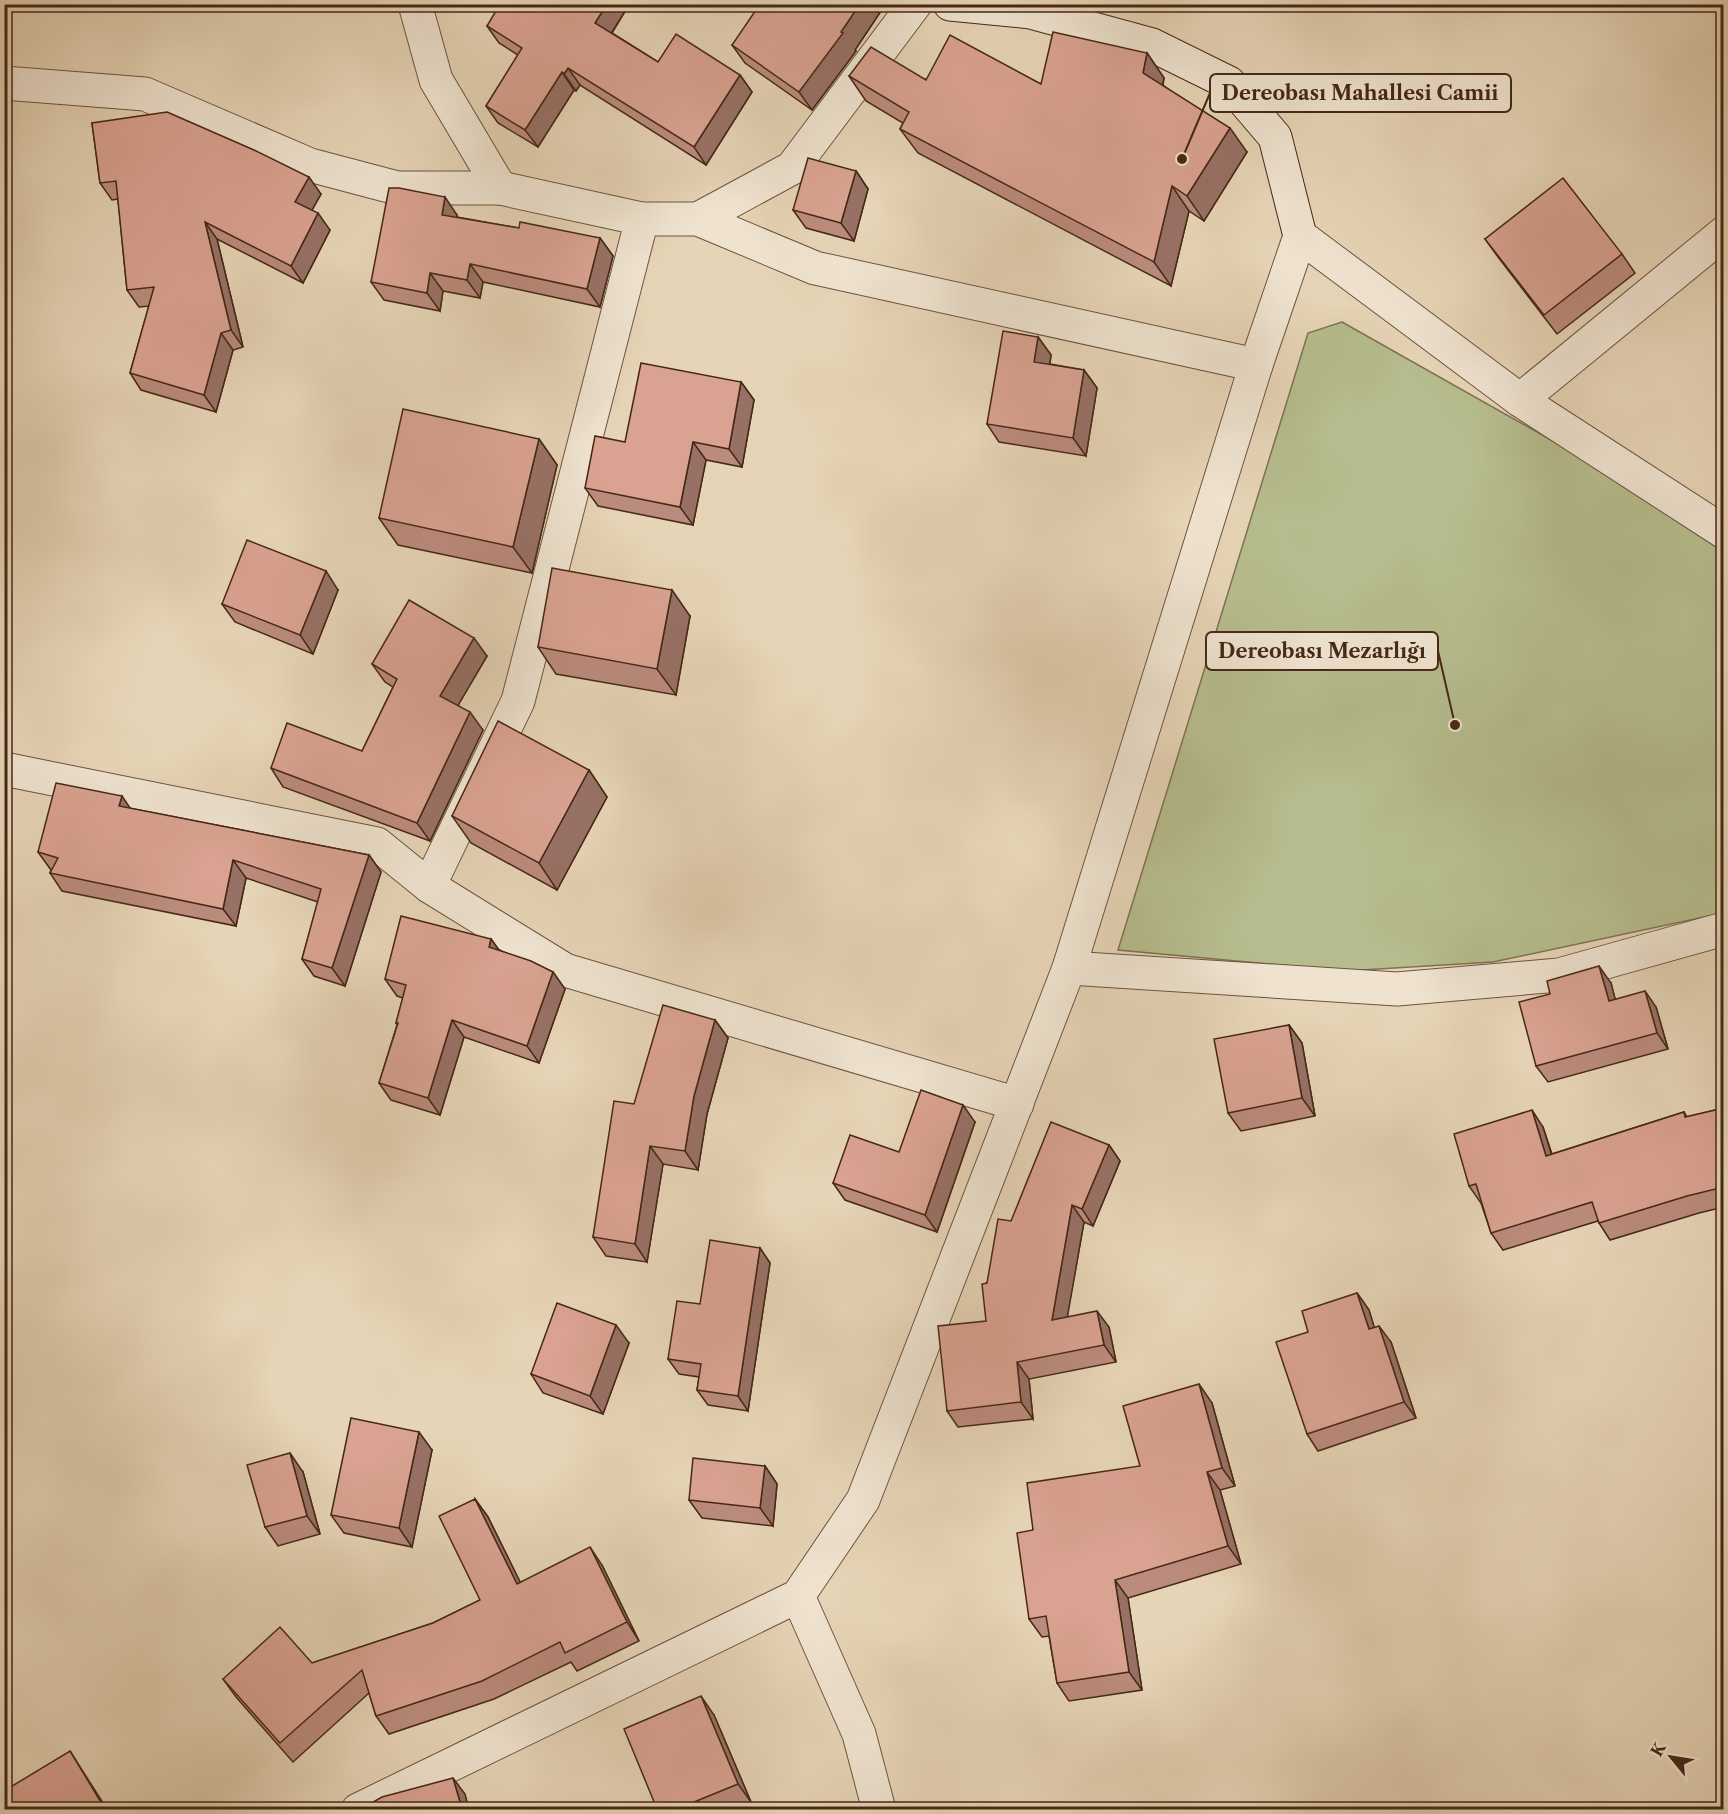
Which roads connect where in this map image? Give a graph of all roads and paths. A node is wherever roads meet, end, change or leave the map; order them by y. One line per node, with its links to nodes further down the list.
1 (415, 4): 6 (street)
2 (915, 4): 8 (street)
3 (950, 4): 4 (street)
4 (1033, 8): 10 (street)
5 (4, 83): 6 (street)
6 (500, 188): 7 (street)
7 (642, 219): 8 (street); 15 (street)
8 (698, 219): 11 (street)
9 (1724, 233): 12 (street)
10 (1300, 236): 11 (street); 12 (street)
11 (1256, 365): 17 (street)
12 (1520, 400): 13 (street)
13 (1724, 532)
14 (4, 769): 15 (street)
15 (429, 886): 18 (street)
16 (1724, 929): 17 (street)
17 (1069, 968): 18 (street)
18 (1017, 1104): 19 (street)
19 (798, 1596): 20 (street); 21 (street)
20 (358, 1809)
21 (879, 1809)

